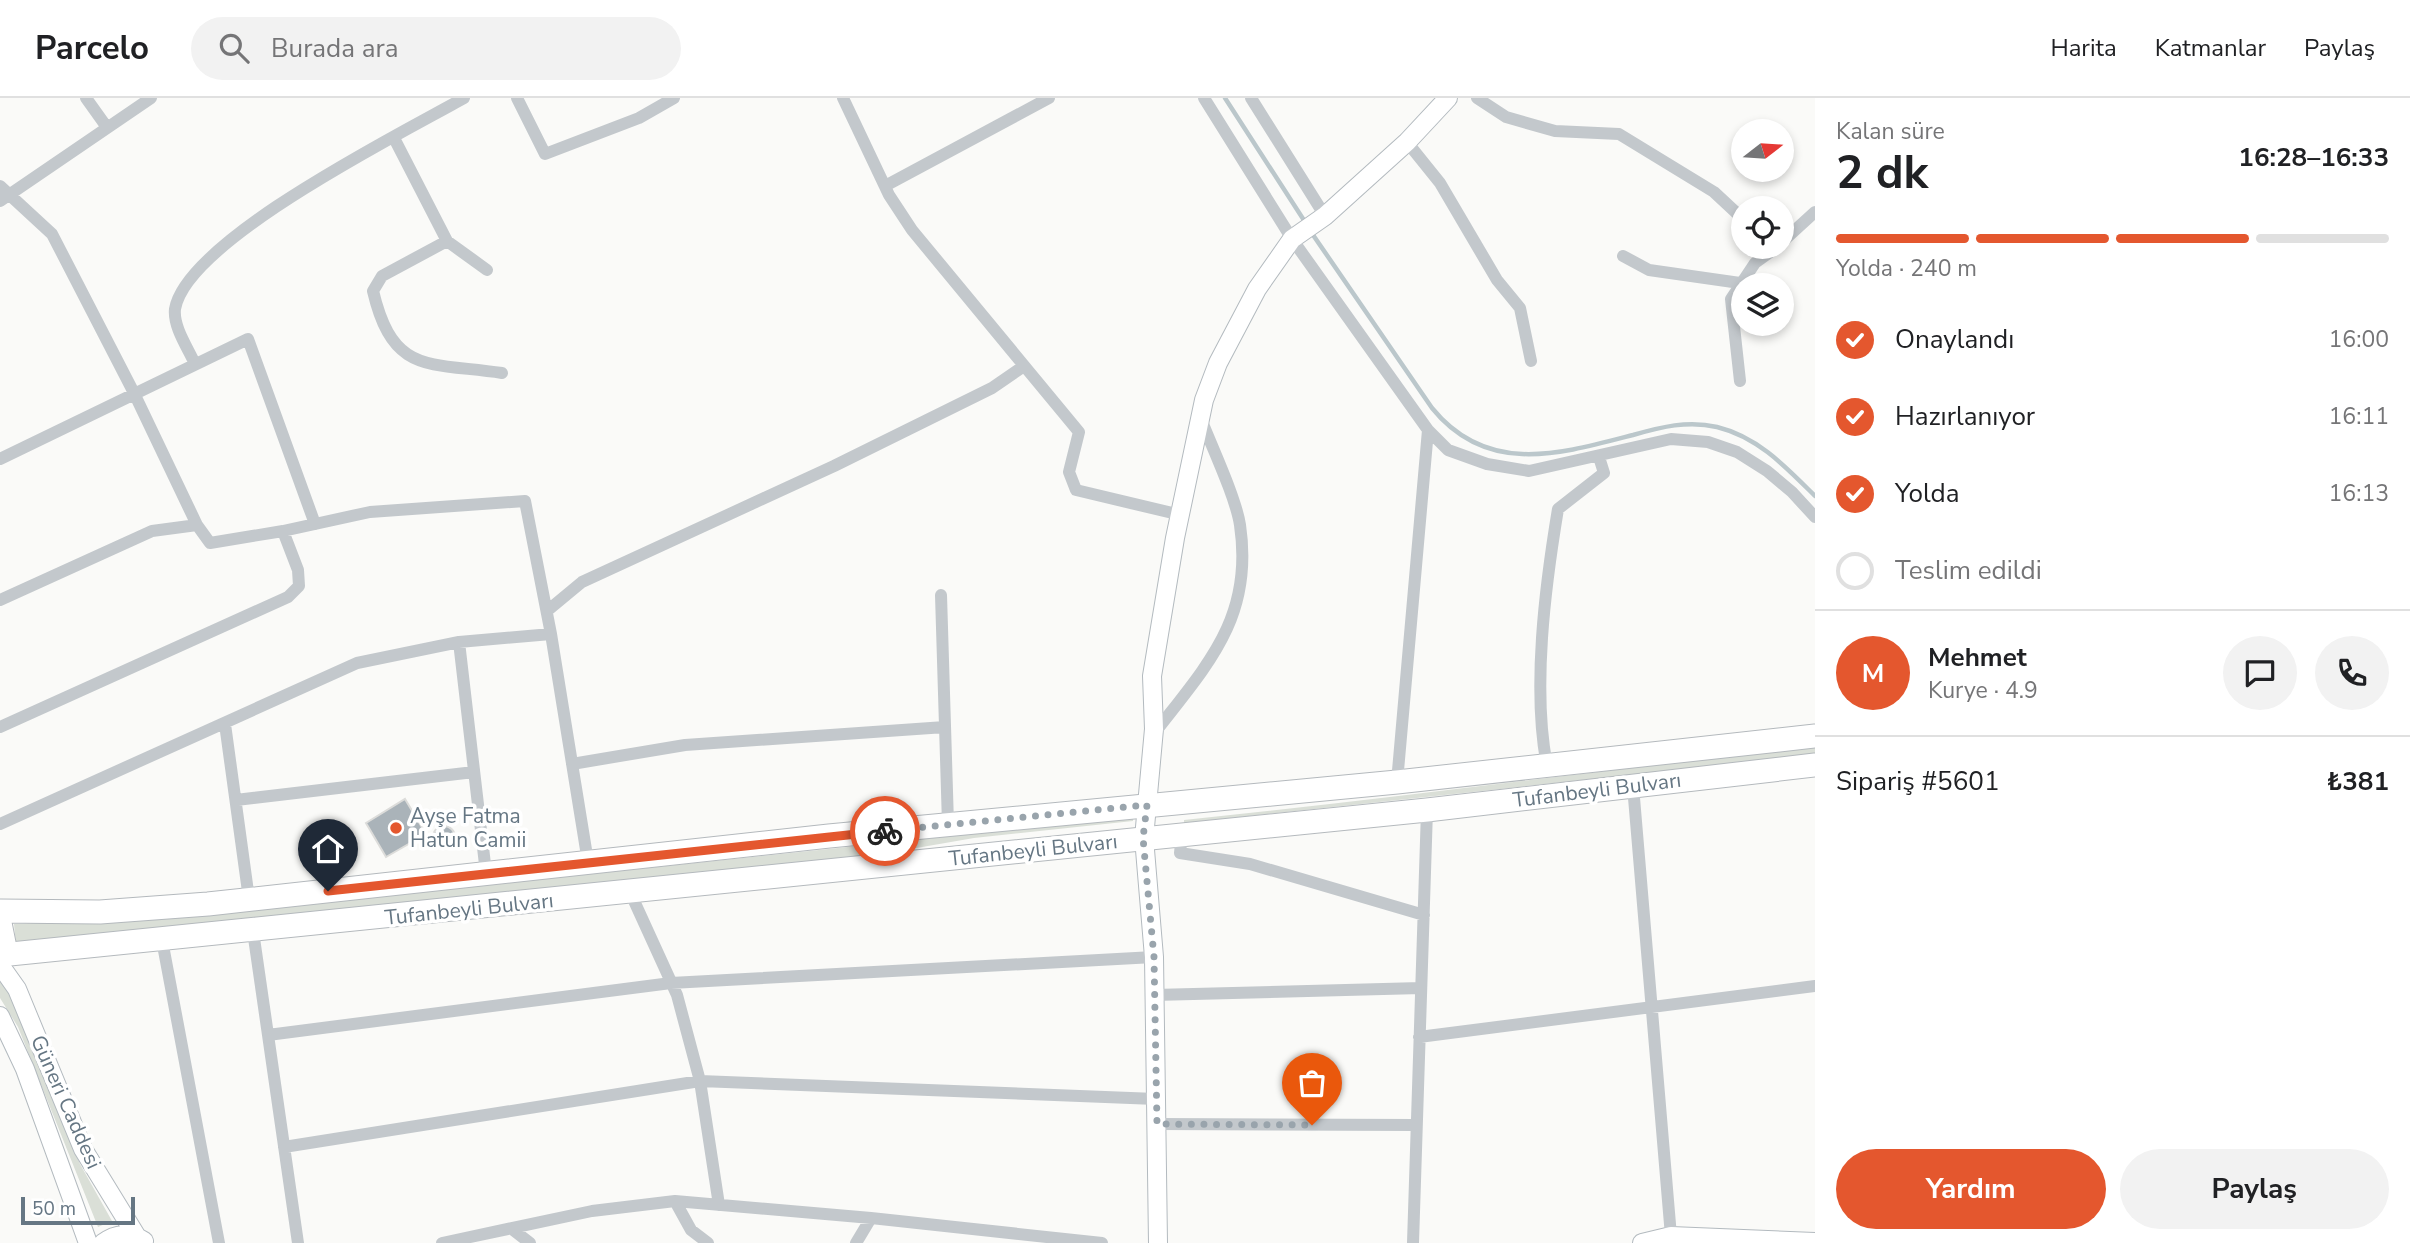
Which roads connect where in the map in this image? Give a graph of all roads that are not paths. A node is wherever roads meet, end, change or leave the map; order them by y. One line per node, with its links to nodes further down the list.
1 (86, 98): 12 (street)
2 (151, 98): 12 (street)
3 (464, 98): 13 (street)
4 (517, 98): 5 (street)
5 (674, 98)
6 (843, 98): 15 (street)
7 (1049, 98): 15 (street)
8 (1204, 98): 21 (street)
9 (1251, 98): 19 (street)
10 (1448, 98): 14 (street)
11 (1477, 98): 17 (street)
12 (106, 126): 16 (street)
13 (394, 138): 22 (street); 30 (street)
14 (1407, 142): 19 (street); 29 (street)
15 (885, 186): 31 (street)
16 (3, 194): 34 (street)
17 (1731, 208)
18 (1815, 212): 20 (street)
19 (1325, 216): 21 (street)
20 (1794, 231)
21 (1295, 237): 35 (street); 36 (street)
22 (447, 241): 25 (street); 32 (street)
23 (1623, 256): 27 (street)
24 (1760, 259): 26 (street)
25 (487, 270)
26 (1748, 273)
27 (1731, 282)
28 (1735, 336): 33 (street)
29 (1531, 361)
30 (195, 364): 34 (street); 42 (street)
31 (1024, 366): 39 (street); 46 (street)
32 (502, 373)
33 (1740, 381)
34 (134, 393): 38 (street); 41 (street)
35 (1201, 418): 39 (street); 52 (street)
36 (1428, 430): 37 (street); 58 (street)
37 (1599, 457): 40 (street); 56 (street)
38 (0, 460)
39 (1181, 515): 52 (street)
40 (1815, 517)
41 (197, 524): 43 (street); 45 (street)
42 (315, 524): 43 (street); 46 (street)
43 (283, 531): 50 (street)
44 (941, 595): 51 (street)
45 (0, 600)
46 (547, 611): 47 (street)
47 (551, 634): 48 (street); 54 (street)
48 (459, 642): 49 (street); 57 (street)
49 (225, 724): 60 (street); 63 (street)
50 (0, 727)
51 (945, 727): 54 (street); 64 (street)
52 (1153, 735): 61 (street)
53 (1815, 736): 56 (highway, Tufanbeyli Bulvarı)
54 (572, 764): 67 (street)
55 (1815, 765): 59 (highway, Tufanbeyli Bulvarı)
56 (1547, 766): 58 (highway, Tufanbeyli Bulvarı)
57 (474, 772): 60 (street); 68 (street)
58 (1397, 782): 61 (highway, Tufanbeyli Bulvarı)
59 (1633, 786): 62 (highway, Tufanbeyli Bulvarı); 83 (street)
60 (236, 800): 70 (street)
61 (1147, 805): 64 (highway, Tufanbeyli Bulvarı); 66 (street)
62 (1427, 810): 65 (highway, Tufanbeyli Bulvarı); 72 (street)
63 (0, 824)
64 (948, 824): 67 (highway, Tufanbeyli Bulvarı)
65 (1182, 834): 66 (highway, Tufanbeyli Bulvarı); 72 (street)
66 (1143, 838): 69 (highway, Tufanbeyli Bulvarı); 77 (street)
67 (588, 862): 68 (highway, Tufanbeyli Bulvarı)
68 (486, 873): 70 (highway, Tufanbeyli Bulvarı)
69 (630, 892): 74 (highway, Tufanbeyli Bulvarı); 79 (street)
70 (249, 899): 71 (highway, Tufanbeyli Bulvarı)
71 (0, 911)
72 (1424, 915): 81 (street)
73 (0, 923): 76 (highway, Tufanbeyli Bulvarı)
74 (254, 931): 75 (highway, Tufanbeyli Bulvarı); 85 (street)
75 (162, 940): 76 (highway, Tufanbeyli Bulvarı); 102 (street)
76 (0, 954)
77 (1154, 957): 79 (street); 82 (street)
78 (0, 965): 98 (street, Güneri Caddesi)
79 (671, 983): 85 (street); 87 (street)
80 (1815, 986): 83 (street)
81 (1421, 988): 82 (street); 86 (street)
82 (1154, 995): 88 (street)
83 (1651, 1006): 86 (street); 97 (street)
84 (0, 1016): 100 (street, Güneri Caddesi)
85 (268, 1035): 91 (street)
86 (1419, 1037): 90 (street)
87 (700, 1081): 88 (street); 91 (street); 93 (street)
88 (1156, 1099): 89 (street)
89 (1157, 1124): 90 (street); 110 (street)
90 (1416, 1125): 111 (street)
91 (284, 1147): 103 (street)
92 (675, 1201): 93 (street); 95 (street); 106 (street)
93 (719, 1205): 94 (street)
94 (871, 1217): 96 (street); 107 (street)
95 (512, 1230): 104 (street); 105 (street)
96 (990, 1230): 108 (street); 109 (street)
97 (1671, 1236): 99 (street); 112 (street)
98 (144, 1241): 101 (street, Güneri Caddesi)
99 (1815, 1242)
100 (88, 1243)
101 (103, 1243)
102 (219, 1243)
103 (298, 1243)
104 (442, 1243)
105 (530, 1243)
106 (708, 1243)
107 (856, 1243)
108 (984, 1243)
109 (1102, 1243)
110 (1158, 1243)
111 (1413, 1243)
112 (1642, 1243)

